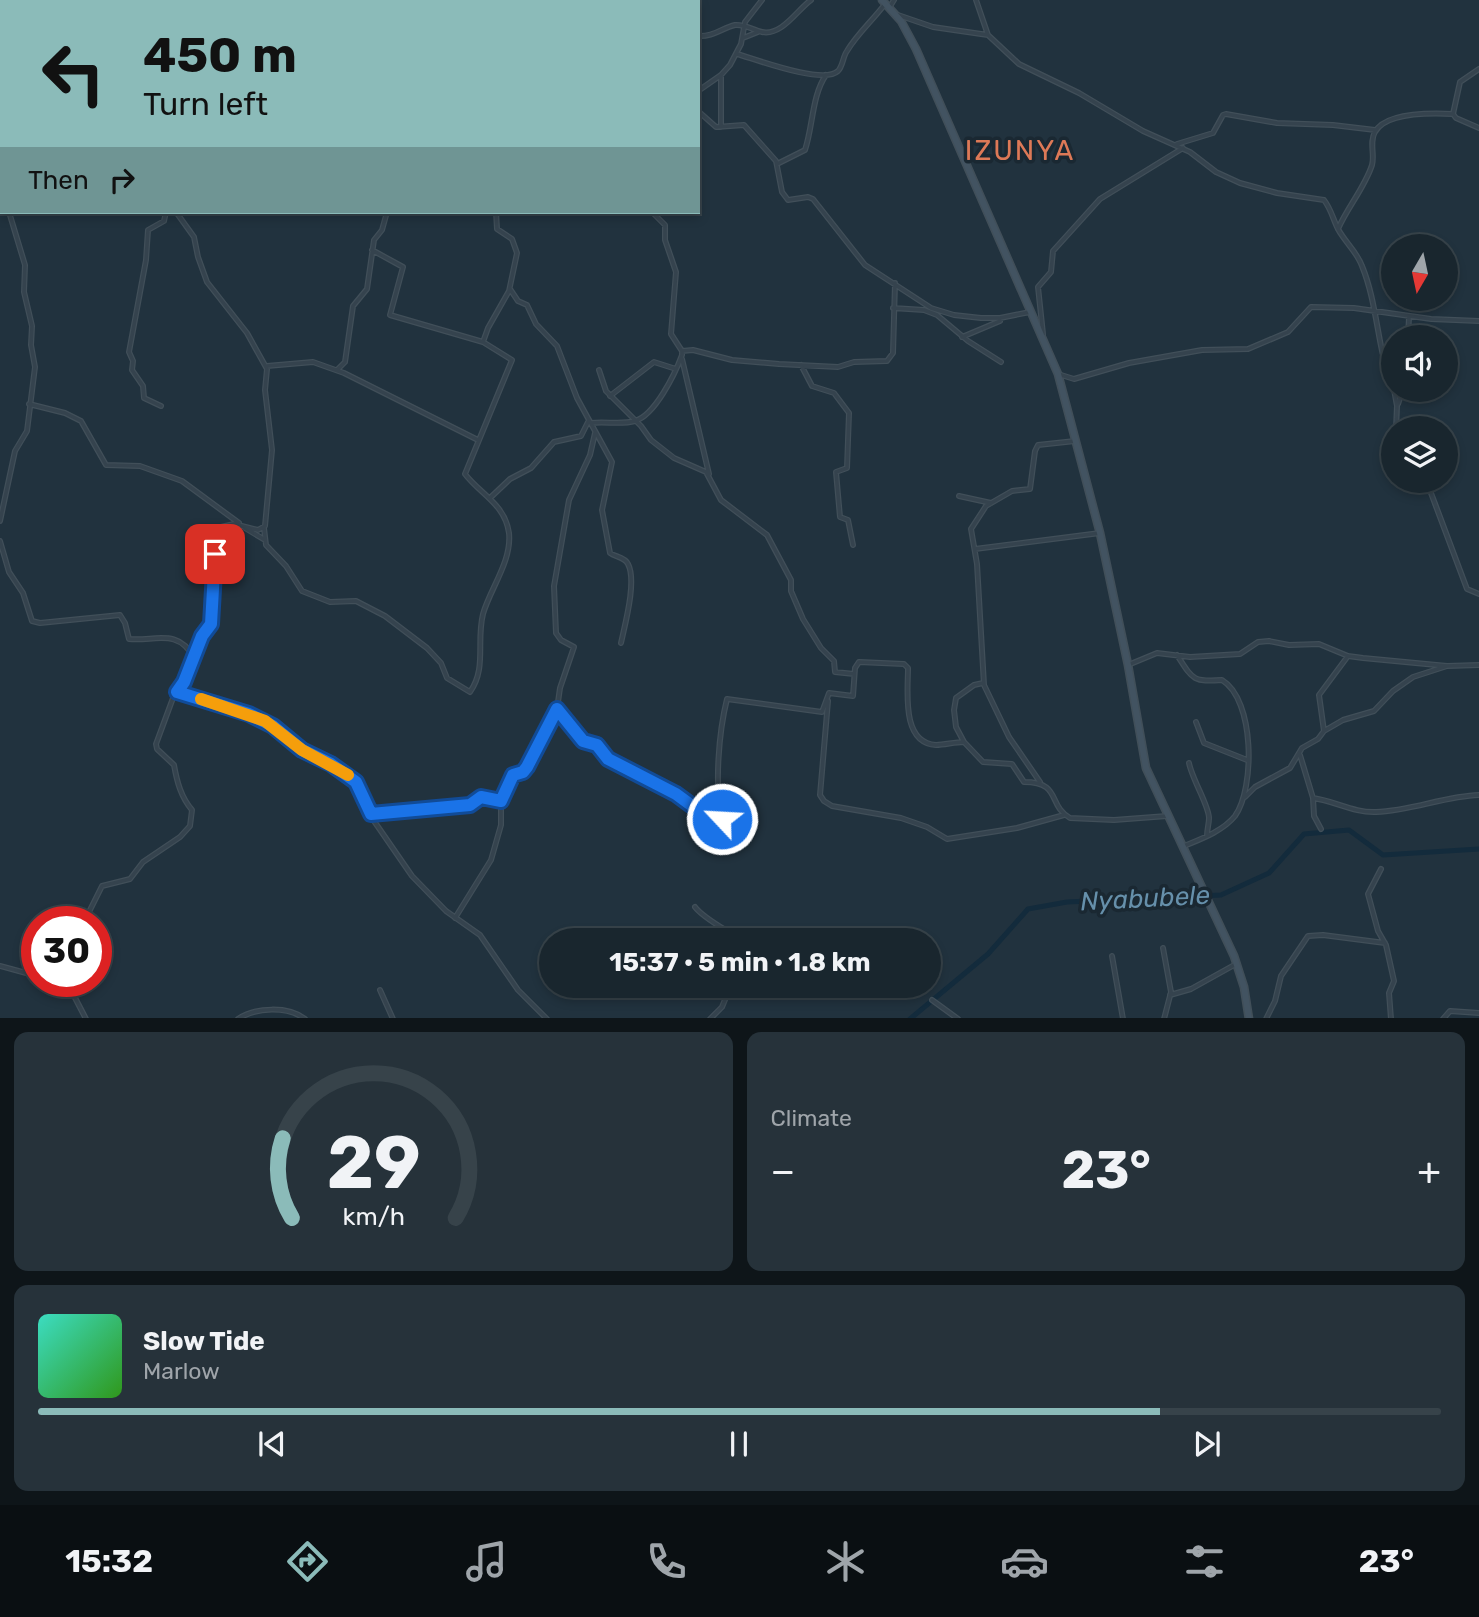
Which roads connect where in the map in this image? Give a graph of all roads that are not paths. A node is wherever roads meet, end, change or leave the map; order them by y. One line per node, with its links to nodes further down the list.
1 (762, 0): 6 (street)
2 (811, 0): 7 (street)
3 (894, 0): 5 (street)
4 (976, 0): 8 (street)
5 (888, 6): 8 (street); 14 (street); 35 (street)
6 (744, 25): 7 (street); 9 (street); 10 (street)
7 (760, 31): 10 (street)
8 (988, 35): 21 (street)
9 (700, 36)
10 (743, 38): 11 (street)
11 (737, 54): 13 (street); 14 (street)
12 (1479, 69): 17 (street)
13 (721, 75): 15 (street); 18 (street)
14 (826, 75): 23 (street)
15 (700, 90)
16 (700, 113): 18 (street)
17 (1453, 114): 19 (street); 20 (street)
18 (721, 127): 23 (street)
19 (1479, 128)
20 (1376, 131): 21 (street); 30 (street)
21 (1175, 144): 22 (street)
22 (1183, 148): 30 (street); 42 (street)
23 (777, 164): 32 (street)
24 (10, 214): 56 (street)
25 (166, 214): 57 (street)
26 (177, 214): 48 (street)
27 (386, 214): 31 (street)
28 (496, 214): 33 (street)
29 (654, 214): 45 (street)
30 (1338, 229): 36 (street)
31 (372, 250): 43 (street); 49 (street)
32 (895, 283): 34 (street); 35 (street)
33 (510, 289): 43 (street); 60 (street)
34 (893, 308): 41 (street); 47 (street)
35 (1032, 311): 42 (street)
36 (1375, 312): 37 (street); 44 (street); 52 (street)
37 (1409, 317): 39 (street); 40 (street)
38 (1000, 321): 41 (street)
39 (1479, 321)
40 (1409, 325)
41 (962, 337): 46 (street)
42 (1044, 341): 52 (street)
43 (483, 342): 63 (street)
44 (1381, 343)
45 (682, 353): 47 (street); 51 (street); 65 (street)
46 (1001, 362)
47 (801, 365): 76 (street)
48 (265, 366): 49 (street); 72 (street)
49 (337, 370): 63 (street)
50 (599, 370): 53 (street)
51 (677, 370): 53 (street); 61 (street)
52 (1058, 374): 64 (street)
53 (610, 396): 61 (street)
54 (1396, 402): 58 (street)
55 (1398, 402): 58 (street)
56 (29, 404): 70 (street); 71 (street)
57 (161, 405)
58 (1397, 406): 59 (street)
59 (1397, 416)
60 (590, 421): 61 (street); 62 (street); 68 (street)
61 (635, 421): 65 (street)
62 (594, 433): 79 (street); 90 (street)
63 (478, 440): 68 (street)
64 (1074, 441): 69 (street); 73 (street)
65 (710, 475): 86 (street)
66 (1431, 493): 78 (street)
67 (959, 496): 69 (street)
68 (491, 497): 74 (street)
69 (991, 503): 77 (street)
70 (0, 521)
71 (240, 524): 72 (street); 74 (street); 82 (street)
72 (264, 528): 74 (street)
73 (1100, 533): 77 (street); 83 (street)
74 (265, 540)
75 (0, 541): 82 (street)
76 (853, 545)
77 (975, 549): 87 (street)
78 (1479, 594)
79 (621, 643)
80 (1177, 656): 81 (street); 83 (street); 95 (street)
81 (1348, 656): 85 (street); 92 (street)
82 (194, 658): 88 (street)
83 (1128, 665): 104 (street)
84 (1479, 665): 85 (street)
85 (1447, 666): 92 (street)
86 (854, 674): 89 (street); 93 (street)
87 (983, 681): 93 (street); 97 (street)
88 (177, 692): 102 (street); 109 (street)
89 (828, 695): 90 (street); 103 (street)
90 (557, 709): 101 (street)
91 (1196, 722): 95 (street)
92 (1324, 732): 94 (street)
93 (964, 742): 97 (street)
94 (1299, 752): 99 (street); 100 (street)
95 (1247, 760): 99 (street)
96 (1189, 763): 106 (street)
97 (1040, 782): 103 (street)
98 (1479, 794): 100 (street)
99 (1244, 798): 106 (street)
100 (1313, 798): 105 (street)
101 (501, 801): 102 (street); 111 (street)
102 (371, 814): 111 (street)
103 (1064, 815): 104 (street)
104 (1169, 816): 107 (street)
105 (1321, 829)
106 (1207, 836): 107 (street)
107 (1184, 846): 116 (street)
108 (1381, 869): 113 (street)
109 (92, 906)
110 (695, 906): 112 (street)
111 (455, 918): 129 (street)
112 (726, 928)
113 (1385, 943): 135 (street); 136 (street)
114 (1163, 948): 120 (street)
115 (1112, 956): 132 (street)
116 (1236, 964): 120 (street); 134 (street)
117 (0, 966): 118 (street)
118 (21, 972)
119 (380, 990): 128 (street)
120 (1170, 995): 133 (street)
121 (75, 997): 125 (street)
122 (726, 998): 130 (street)
123 (932, 1000): 131 (street)
124 (1479, 1013): 137 (street)
125 (86, 1018)
126 (238, 1018): 127 (street)
127 (305, 1018)
128 (393, 1018)
129 (547, 1018)
130 (710, 1018)
131 (958, 1018)
132 (1123, 1018)
133 (1164, 1018)
134 (1249, 1018)
135 (1266, 1018)
136 (1391, 1018)
137 (1443, 1018)

